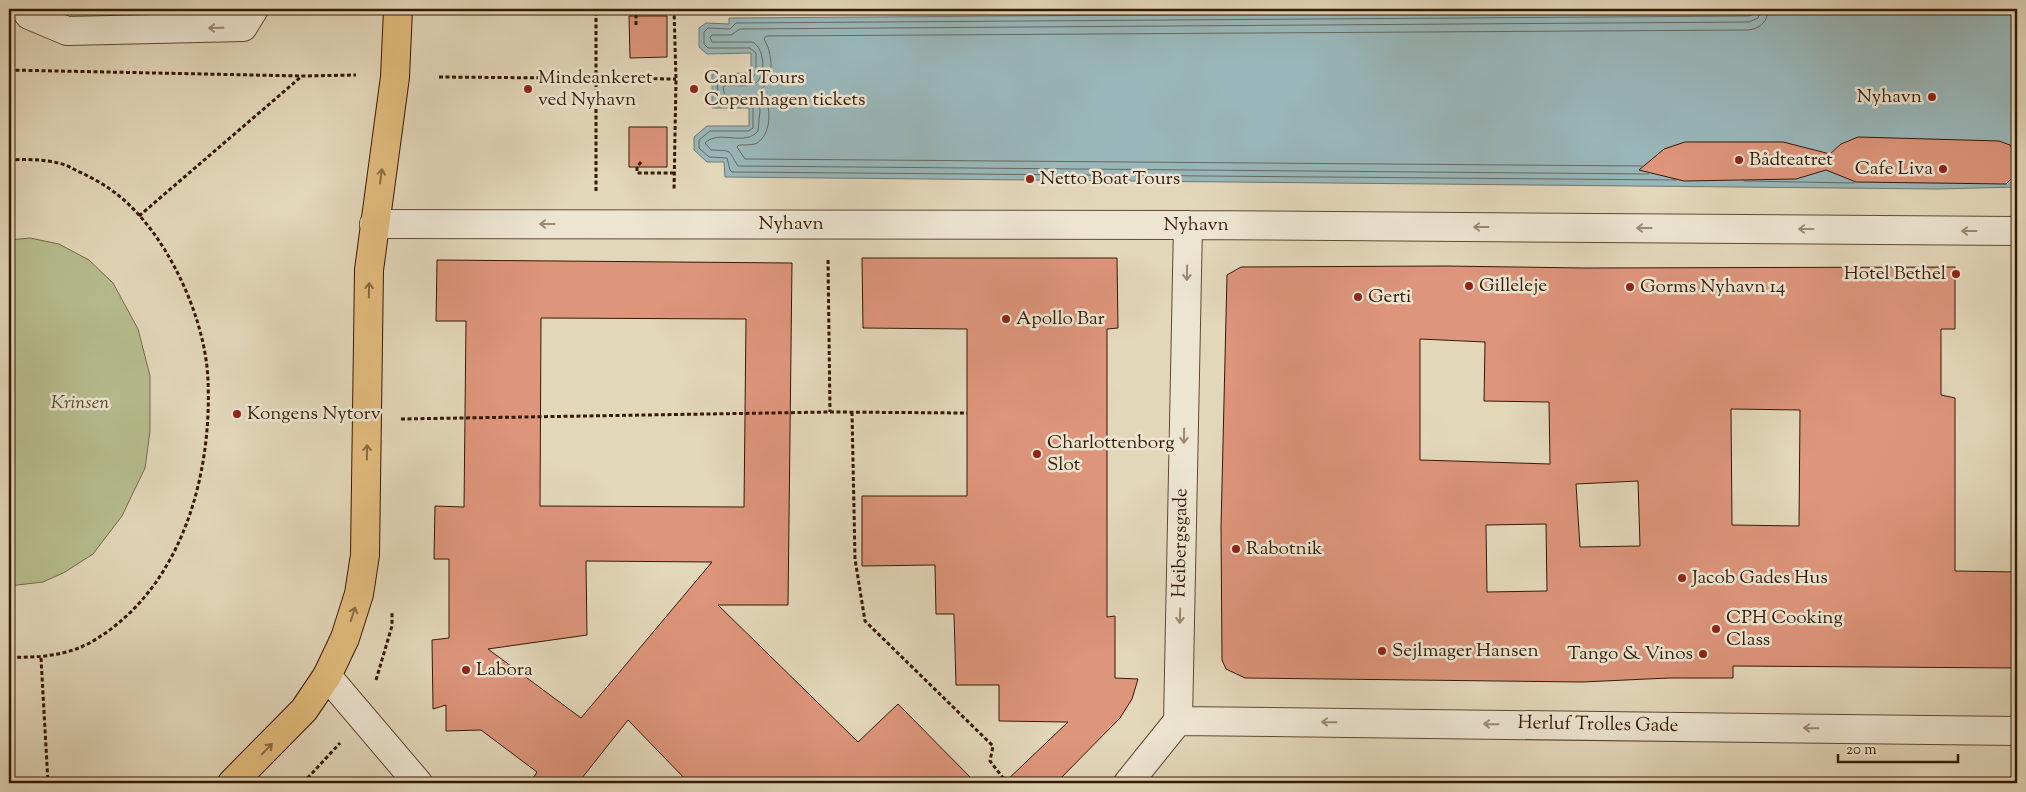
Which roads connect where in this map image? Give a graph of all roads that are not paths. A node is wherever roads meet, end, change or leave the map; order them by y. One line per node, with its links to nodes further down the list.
1 (25, 9): 2 (street, one-way to 1)
2 (254, 9)
3 (398, 9): 4 (main road, one-way to 3)
4 (374, 224): 5 (street, Nyhavn, one-way to 4); 7 (main road, one-way to 4)
5 (1188, 225): 6 (street, Nyhavn, one-way to 5); 8 (street, Heibergsgade, one-way to 8)
6 (2017, 231)
7 (326, 676): 10 (main road, one-way to 7); 11 (street)
8 (1178, 721): 9 (street, Herluf Trolles Gade, one-way to 8); 12 (street)
9 (2017, 731)
10 (232, 783)
11 (418, 783)
12 (1128, 783)

